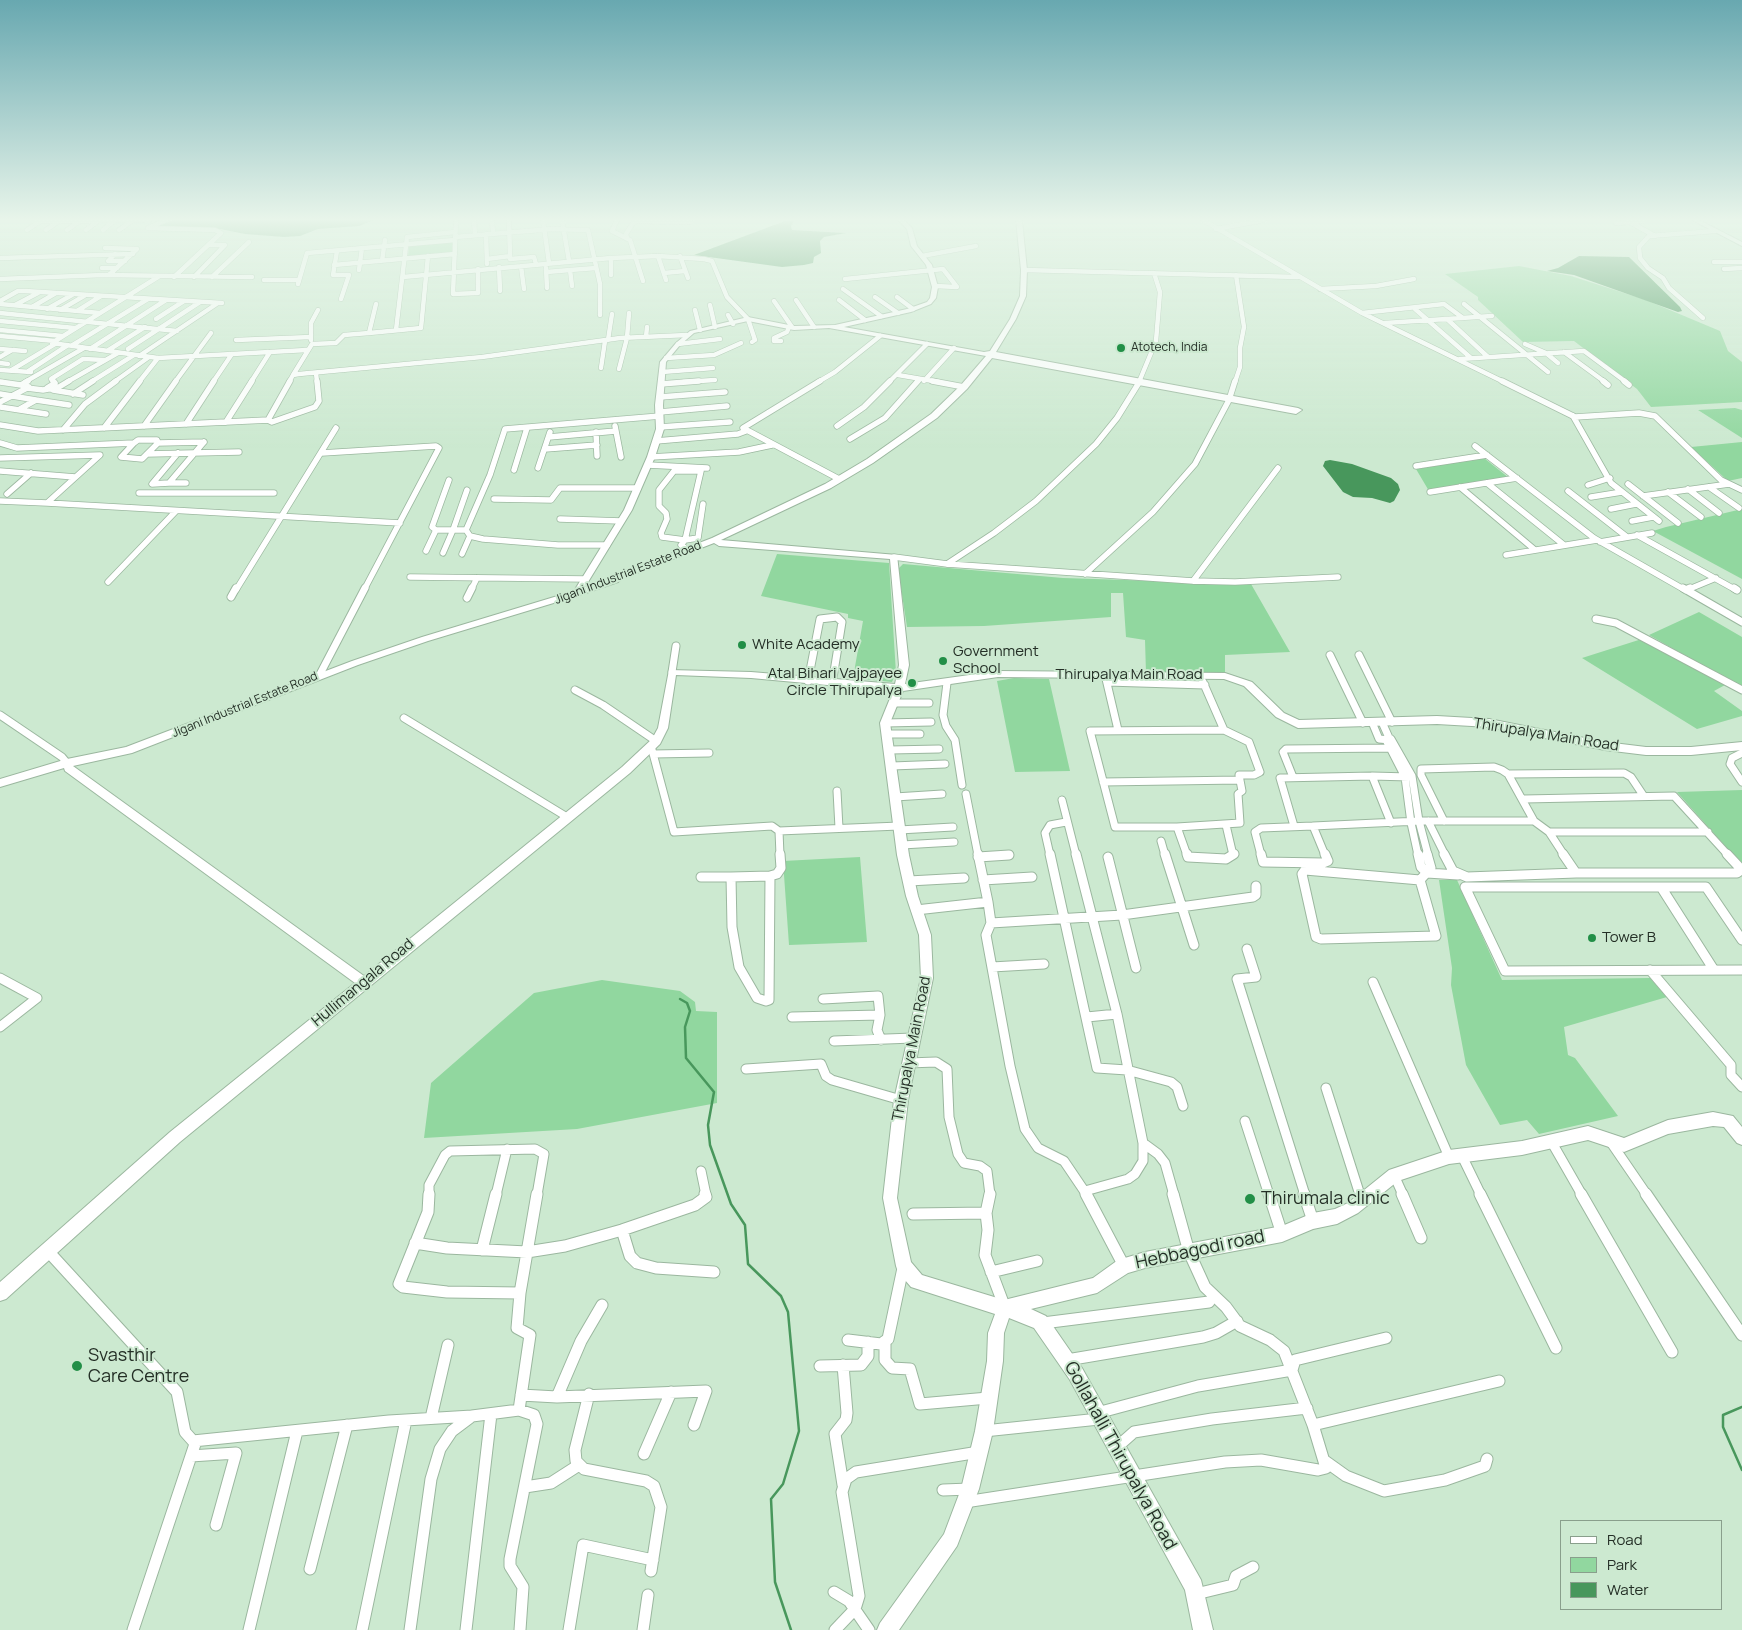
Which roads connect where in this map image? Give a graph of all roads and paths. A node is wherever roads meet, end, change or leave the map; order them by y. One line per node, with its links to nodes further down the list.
1 (10, 296): 31 (street)
2 (32, 296): 35 (street)
3 (51, 296): 36 (street)
4 (68, 296): 37 (street)
5 (83, 296): 40 (street)
6 (101, 296): 21 (street); 43 (street)
7 (128, 296): 21 (street)
8 (342, 296): 24 (street)
9 (400, 296): 80 (street)
10 (425, 296): 80 (street)
11 (601, 296): 51 (street)
12 (727, 296): 60 (street)
13 (853, 296): 53 (street)
14 (933, 296): 38 (street)
15 (1028, 296): 119 (street, Jigani Industrial Estate Road)
16 (1160, 296): 151 (street)
17 (1239, 296): 166 (street)
18 (1332, 296): 48 (street)
19 (1678, 296): 59 (street)
20 (875, 297): 47 (street)
21 (125, 298): 23 (street); 45 (street)
22 (897, 298): 38 (street)
23 (148, 299): 25 (street); 68 (street)
24 (341, 299)
25 (166, 300): 28 (street); 55 (street)
26 (796, 300): 74 (street)
27 (839, 300): 63 (street)
28 (184, 301): 30 (street); 57 (street)
29 (774, 301): 73 (street)
30 (200, 302): 78 (street); 82 (street)
31 (0, 303): 35 (street)
32 (376, 304): 84 (street)
33 (1464, 304): 56 (street)
34 (710, 305): 72 (street)
35 (14, 306): 36 (street)
36 (32, 307): 37 (street)
37 (47, 308): 40 (street)
38 (913, 309): 47 (street)
39 (1415, 309): 64 (street)
40 (60, 310): 43 (street)
41 (318, 310): 89 (street)
42 (695, 310): 81 (street)
43 (77, 311): 45 (street)
44 (0, 313): 66 (street)
45 (100, 313): 66 (street)
46 (629, 313): 91 (street)
47 (898, 313): 53 (street)
48 (1362, 313): 58 (street); 67 (street)
49 (1395, 313): 67 (street)
50 (612, 314): 94 (street)
51 (600, 315)
52 (728, 315): 69 (street)
53 (881, 316): 63 (street)
54 (1492, 316): 56 (street)
55 (140, 317): 57 (street); 70 (street)
56 (1480, 317): 58 (street); 117 (street)
57 (156, 318): 62 (street)
58 (1463, 318): 61 (street)
59 (1703, 318)
60 (748, 319): 69 (street); 73 (street); 97 (street)
61 (1447, 319): 64 (street); 123 (street)
62 (166, 320)
63 (864, 320): 75 (street)
64 (1428, 320): 67 (street); 126 (street)
65 (0, 321): 76 (street)
66 (86, 322): 68 (street); 76 (street)
67 (1386, 323): 127 (street)
68 (108, 324): 70 (street); 103 (street)
69 (733, 324): 72 (street)
70 (126, 326): 77 (street); 104 (street)
71 (647, 326): 90 (street)
72 (715, 327): 81 (street)
73 (790, 327): 74 (street); 95 (street)
74 (814, 327): 75 (street)
75 (835, 327): 88 (street)
76 (76, 328): 87 (street)
77 (145, 328): 78 (street); 111 (street)
78 (160, 329): 82 (street); 108 (street)
79 (0, 330): 87 (street)
80 (396, 330): 84 (street)
81 (700, 330): 85 (street)
82 (177, 331): 118 (street)
83 (211, 333): 120 (street)
84 (369, 333): 99 (street)
85 (687, 335): 90 (street); 100 (street)
86 (0, 336): 96 (street)
87 (63, 336): 96 (street)
88 (880, 336): 101 (street); 193 (street)
89 (311, 337): 93 (street); 99 (street)
90 (646, 337): 91 (street)
91 (627, 338): 94 (street); 137 (street)
92 (720, 339): 100 (street)
93 (236, 340)
94 (606, 340): 135 (street); 145 (street)
95 (781, 341)
96 (55, 342): 103 (street); 140 (street)
97 (752, 342)
98 (741, 343): 125 (street)
99 (312, 344): 109 (street)
100 (678, 344): 125 (street)
101 (927, 344): 105 (street); 147 (street)
102 (1524, 344): 115 (street)
103 (70, 346): 104 (street); 141 (street)
104 (87, 348): 111 (street); 132 (street)
105 (954, 348): 119 (street); 149 (street)
106 (0, 349): 107 (street)
107 (12, 350): 110 (street); 121 (street)
108 (128, 350)
109 (307, 350): 112 (street); 146 (street)
110 (25, 351)
111 (107, 351): 114 (street)
112 (270, 352): 116 (street); 179 (street)
113 (1564, 352): 115 (street); 154 (street); 155 (street)
114 (118, 353): 118 (street); 128 (street)
115 (1546, 353): 117 (street); 130 (street)
116 (232, 354): 120 (street); 181 (street)
117 (1526, 354): 123 (street); 143 (street)
118 (137, 355): 122 (street); 139 (street)
119 (992, 355): 151 (street); 156 (street, Jigani Industrial Estate Road); 273 (street, Jigani Industrial Estate Road)
120 (194, 356): 124 (street); 183 (street)
121 (0, 357)
122 (149, 357): 124 (street); 190 (street)
123 (1488, 357): 126 (street)
124 (158, 358): 187 (street)
125 (666, 358): 142 (street)
126 (1471, 358): 127 (street)
127 (1457, 359): 176 (street)
128 (105, 360): 133 (street); 134 (street)
129 (0, 363): 131 (street)
130 (1558, 363)
131 (8, 364)
132 (58, 364): 133 (street); 144 (street)
133 (73, 366): 134 (street); 158 (street)
134 (92, 368): 139 (street); 159 (street)
135 (601, 368)
136 (713, 368): 142 (street)
137 (619, 369)
138 (0, 370): 140 (street)
139 (110, 370): 162 (street)
140 (10, 371): 141 (street)
141 (27, 372): 144 (street)
142 (662, 372): 152 (street)
143 (1548, 372)
144 (43, 373): 153 (street)
145 (316, 373): 146 (street); 178 (street)
146 (293, 375): 178 (street)
147 (898, 375): 149 (street); 185 (street)
148 (715, 380): 152 (street)
149 (922, 380): 156 (street); 195 (street)
150 (0, 382): 153 (street)
151 (1139, 382): 166 (street); 283 (street)
152 (661, 384): 165 (street)
153 (21, 385): 157 (street)
154 (1608, 385)
155 (1629, 385)
156 (964, 387): 224 (street, Jigani Industrial Estate Road)
157 (27, 388): 158 (street); 164 (street)
158 (43, 390): 159 (street)
159 (51, 390): 162 (street)
160 (725, 392): 165 (street)
161 (0, 394): 164 (street)
162 (73, 394): 163 (street)
163 (83, 395)
164 (12, 396): 167 (street); 168 (street)
165 (660, 397): 175 (street)
166 (1229, 398): 173 (street); 284 (street)
167 (36, 400): 169 (street); 172 (street)
168 (0, 402)
169 (69, 405)
170 (727, 406): 175 (street)
171 (0, 407): 172 (street)
172 (20, 409): 174 (street)
173 (1297, 411)
174 (46, 414)
175 (660, 414): 177 (street); 186 (street)
176 (1574, 417): 223 (street); 229 (street)
177 (614, 419): 184 (street); 191 (street)
178 (268, 420): 179 (street)
179 (226, 422): 181 (street)
180 (730, 422): 186 (street)
181 (186, 424): 183 (street)
182 (0, 425): 190 (street)
183 (144, 426): 187 (street)
184 (551, 426): 189 (street); 194 (street)
185 (837, 426)
186 (660, 427): 196 (street)
187 (104, 428): 190 (street)
188 (336, 428): 207 (street)
189 (527, 428): 218 (street); 267 (street)
190 (63, 430)
191 (616, 430): 192 (street); 211 (street)
192 (596, 432): 194 (street); 200 (street)
193 (746, 432): 196 (street); 201 (street)
194 (549, 437): 203 (street)
195 (850, 439)
196 (656, 441): 213 (street)
197 (0, 443): 198 (street)
198 (134, 443): 199 (street); 208 (street)
199 (158, 443): 204 (street); 208 (street)
200 (597, 445): 203 (street); 210 (street)
201 (772, 445): 213 (street); 224 (street)
202 (1475, 446): 209 (street)
203 (545, 450): 215 (street)
204 (195, 452): 205 (street); 206 (street); 226 (street)
205 (239, 452)
206 (178, 453): 208 (street); 226 (street)
207 (322, 453): 256 (street); 263 (street)
208 (147, 454)
209 (1487, 455): 214 (street); 222 (street)
210 (598, 456)
211 (621, 457)
212 (0, 458): 221 (street)
213 (650, 461): 216 (street); 233 (street)
214 (1416, 466)
215 (538, 468)
216 (707, 468)
217 (1278, 468): 292 (street)
218 (514, 470)
219 (0, 471): 220 (street)
220 (31, 473): 221 (street); 243 (street)
221 (75, 477): 249 (street)
222 (1517, 478): 227 (street); 272 (street)
223 (1610, 478): 230 (street); 239 (street)
224 (839, 479): 273 (street, Jigani Industrial Estate Road)
225 (449, 480): 265 (street)
226 (169, 483): 244 (street)
227 (1487, 483): 232 (street); 275 (street)
228 (1628, 484): 245 (street)
229 (1729, 484): 231 (street); 236 (street)
230 (1588, 485)
231 (1709, 486): 235 (street); 253 (street)
232 (1460, 487): 238 (street); 277 (street)
233 (638, 488): 247 (street); 260 (street)
234 (467, 490): 266 (street)
235 (1688, 490): 240 (street); 255 (street)
236 (1742, 490)
237 (1568, 491): 270 (street)
238 (1430, 492)
239 (1622, 492): 246 (street); 251 (street)
240 (1668, 492): 245 (street); 258 (street)
241 (139, 493): 244 (street)
242 (274, 493): 244 (street)
243 (7, 494)
244 (178, 494)
245 (1643, 496): 264 (street)
246 (1591, 497)
247 (494, 499)
248 (0, 501): 249 (street)
249 (47, 503): 254 (street)
250 (703, 504): 271 (street)
251 (1636, 504): 252 (street); 257 (street)
252 (1611, 508)
253 (1739, 508)
254 (176, 511): 256 (street); 291 (street)
255 (1718, 513)
256 (282, 515): 263 (street); 296 (street)
257 (1653, 517): 261 (street); 262 (street)
258 (1702, 517)
259 (560, 519): 260 (street)
260 (621, 521): 274 (street)
261 (1632, 521)
262 (1659, 522)
263 (400, 523): 304 (street)
264 (1678, 523)
265 (436, 530): 266 (street); 278 (street)
266 (453, 530): 267 (street); 279 (street)
267 (468, 533): 274 (street); 280 (street)
268 (1652, 533): 269 (street)
269 (1637, 535): 270 (street); 288 (street)
270 (1627, 537): 272 (street)
271 (685, 540): 271 (street); 276 (street)
272 (1598, 541): 275 (street); 293 (street)
273 (717, 542): 276 (street, Jigani Industrial Estate Road); 282 (street); 290 (street, Jigani Industrial Estate Road)
274 (607, 545): 289 (street)
275 (1564, 545): 277 (street)
276 (688, 550): 290 (street, Jigani Industrial Estate Road)
277 (1535, 550): 281 (street)
278 (426, 551)
279 (443, 553)
280 (462, 554)
281 (1506, 555)
282 (894, 557): 283 (street); 310 (street)
283 (947, 564): 284 (street)
284 (1085, 574): 292 (street)
285 (1338, 576): 292 (street)
286 (410, 577): 287 (street)
287 (477, 578): 289 (street); 297 (street)
288 (1716, 578): 293 (street); 294 (street)
289 (586, 580): 295 (street)
290 (615, 580): 295 (street, Jigani Industrial Estate Road)
291 (108, 582)
292 (1193, 582)
293 (1686, 590): 299 (street)
294 (1737, 590)
295 (577, 594): 304 (street, Jigani Industrial Estate Road)
296 (231, 597)
297 (467, 598)
298 (1596, 618): 312 (street)
299 (1742, 622)
300 (676, 646): 303 (street, Hullimangala Road)
301 (1330, 655): 318 (street)
302 (1359, 655): 318 (street)
303 (672, 672): 307 (street, Thirupalya Main Road); 325 (street, Hullimangala Road)
304 (319, 676): 332 (street, Jigani Industrial Estate Road)
305 (1106, 678): 306 (street, Thirupalya Main Road); 308 (street, Thirupalya Main Road); 320 (street)
306 (1203, 680): 318 (street, Thirupalya Main Road); 321 (street)
307 (808, 681): 309 (street, Thirupalya Main Road); 309 (street)
308 (947, 683): 310 (street, Thirupalya Main Road); 342 (street)
309 (832, 684): 310 (street, Thirupalya Main Road)
310 (899, 688): 313 (street)
311 (575, 690): 325 (street)
312 (1742, 690)
313 (893, 703): 314 (street); 319 (street)
314 (929, 703)
315 (0, 715): 332 (street)
316 (404, 718): 350 (street)
317 (931, 722): 319 (street)
318 (1377, 722): 323 (street); 323 (street); 324 (street, Thirupalya Main Road)
319 (886, 729): 322 (street); 328 (street, Thirupalya Main Road)
320 (1118, 730): 321 (street); 339 (street)
321 (1224, 730): 338 (street)
322 (920, 734)
323 (1388, 740): 326 (street); 336 (street)
324 (1742, 746)
325 (653, 747): 329 (street); 350 (street, Hullimangala Road); 364 (street)
326 (1390, 748): 336 (street); 337 (street)
327 (939, 749): 328 (street)
328 (890, 750): 333 (street, Thirupalya Main Road)
329 (709, 752)
330 (1742, 753): 340 (street)
331 (945, 764): 333 (street)
332 (68, 766): 341 (street, Jigani Industrial Estate Road); 403 (street)
333 (892, 766): 347 (street, Thirupalya Main Road)
334 (1508, 774): 336 (street); 346 (street); 348 (street)
335 (1372, 776): 336 (street); 337 (street); 356 (street)
336 (1413, 776): 351 (street); 354 (street)
337 (1293, 777): 358 (street)
338 (1240, 780): 339 (street); 357 (street)
339 (1103, 782): 363 (street)
340 (1742, 782)
341 (0, 783)
342 (962, 785)
343 (837, 792): 361 (street)
344 (942, 794): 347 (street)
345 (966, 794): 372 (street)
346 (1643, 796): 348 (street); 366 (street)
347 (895, 797): 362 (street, Thirupalya Main Road)
348 (1524, 799): 352 (street)
349 (1062, 800): 353 (street)
350 (567, 817): 403 (street, Hullimangala Road)
351 (1444, 821): 352 (street); 355 (street)
352 (1534, 821): 365 (street)
353 (1066, 822): 390 (street); 391 (street)
354 (1415, 822): 355 (street); 356 (street); 373 (street)
355 (1428, 822): 375 (street)
356 (1391, 824): 359 (street)
357 (1226, 826): 363 (street); 363 (street)
358 (1294, 826): 359 (street); 359 (street)
359 (1313, 826)
360 (953, 827): 362 (street)
361 (839, 828): 362 (street); 364 (street)
362 (899, 828): 369 (street, Thirupalya Main Road)
363 (1177, 828)
364 (779, 831): 376 (street)
365 (1549, 832): 366 (street); 374 (street)
366 (1708, 832): 374 (street)
367 (1161, 841): 387 (street)
368 (954, 842): 369 (street)
369 (902, 845): 383 (street, Thirupalya Main Road)
370 (1009, 855): 372 (street)
371 (1108, 856): 389 (street)
372 (978, 857): 381 (street)
373 (1427, 873): 375 (street); 382 (street)
374 (1576, 873): 375 (street)
375 (1459, 875)
376 (770, 876): 378 (street); 378 (street)
377 (701, 877): 378 (street)
378 (731, 877)
379 (1032, 877): 381 (street)
380 (964, 878): 383 (street)
381 (983, 880): 386 (street)
382 (1420, 880): 382 (street)
383 (909, 882): 388 (street, Thirupalya Main Road)
384 (1256, 886): 387 (street)
385 (1661, 887): 393 (street); 399 (street); 400 (street)
386 (988, 902): 388 (street); 392 (street)
387 (1181, 905): 389 (street); 394 (street)
388 (916, 910): 411 (street, Thirupalya Main Road)
389 (1122, 915): 390 (street); 398 (street)
390 (1092, 916): 391 (street); 406 (street)
391 (1064, 917): 392 (street); 409 (street)
392 (991, 923): 397 (street)
393 (1742, 940)
394 (1194, 945)
395 (1247, 949): 434 (street)
396 (1044, 964): 397 (street)
397 (992, 967): 430 (street)
398 (1136, 968)
399 (1650, 970): 400 (street); 417 (street)
400 (1714, 970): 401 (street)
401 (1742, 970)
402 (0, 978): 410 (street)
403 (363, 982): 439 (street, Hullimangala Road)
404 (1373, 982): 427 (street)
405 (823, 999): 407 (street)
406 (1117, 1014): 409 (street); 416 (street)
407 (880, 1015): 408 (street); 412 (street)
408 (792, 1017)
409 (1087, 1017): 416 (street)
410 (0, 1027)
411 (913, 1038): 412 (street); 414 (street, Thirupalya Main Road)
412 (881, 1040): 413 (street)
413 (834, 1041)
414 (908, 1063): 419 (street, Thirupalya Main Road); 432 (street)
415 (746, 1069): 419 (street)
416 (1128, 1070): 420 (street); 425 (street)
417 (1742, 1087)
418 (1326, 1088): 431 (street)
419 (901, 1100): 444 (street, Thirupalya Main Road)
420 (1183, 1106)
421 (1245, 1121): 436 (street)
422 (1742, 1138): 424 (street)
423 (1551, 1141): 424 (street, Hebbagodi road); 427 (street, Hebbagodi road); 462 (street)
424 (1610, 1142): 455 (street)
425 (1143, 1143): 430 (street); 442 (street)
426 (507, 1149): 438 (street); 440 (street); 441 (street)
427 (1455, 1156): 429 (street, Hebbagodi road); 461 (street)
428 (701, 1171): 435 (street)
429 (1394, 1174): 431 (street, Hebbagodi road); 437 (street)
430 (1085, 1190): 445 (street)
431 (1362, 1201): 434 (street, Hebbagodi road)
432 (986, 1213): 433 (street); 447 (street)
433 (913, 1214)
434 (1313, 1222): 436 (street, Hebbagodi road)
435 (622, 1230): 441 (street); 446 (street)
436 (1282, 1234): 442 (street, Hebbagodi road)
437 (1421, 1238)
438 (415, 1243): 440 (street); 449 (street)
439 (47, 1250): 448 (street, Hullimangala Road); 485 (street)
440 (482, 1250): 441 (street)
441 (527, 1252): 449 (street)
442 (1189, 1252): 445 (street, Hebbagodi road); 453 (street)
443 (1037, 1261): 447 (street)
444 (904, 1266): 452 (street); 459 (street)
445 (1124, 1266): 452 (street, Hebbagodi road)
446 (714, 1272)
447 (991, 1272): 452 (street)
448 (0, 1293)
449 (520, 1293): 470 (street)
450 (1209, 1302): 454 (street)
451 (602, 1305): 471 (street)
452 (1005, 1308): 454 (street); 472 (street)
453 (1237, 1321): 463 (street); 466 (street)
454 (1040, 1322): 463 (street, Gollahalli Thirupalya Road)
455 (1742, 1335)
456 (1386, 1338): 466 (street)
457 (848, 1340): 458 (street)
458 (868, 1342): 459 (street); 464 (street)
459 (885, 1342): 472 (street)
460 (448, 1345): 478 (street)
461 (1556, 1348)
462 (1672, 1352)
463 (1067, 1360): 477 (street, Gollahalli Thirupalya Road)
464 (843, 1365): 465 (street); 494 (street)
465 (820, 1366)
466 (1292, 1370): 473 (street); 477 (street)
467 (1499, 1381): 482 (street)
468 (671, 1392): 469 (street); 481 (street); 488 (street)
469 (589, 1394): 471 (street); 492 (street)
470 (521, 1395): 471 (street); 474 (street)
471 (557, 1397)
472 (988, 1398): 484 (street)
473 (1307, 1408): 482 (street); 486 (street)
474 (519, 1410): 475 (street); 495 (street)
475 (491, 1414): 476 (street); 509 (street)
476 (472, 1416): 478 (street); 508 (street)
477 (1098, 1416): 484 (street); 486 (street, Gollahalli Thirupalya Road)
478 (431, 1418): 479 (street)
479 (406, 1420): 480 (street); 507 (street)
480 (347, 1425): 483 (street); 500 (street)
481 (694, 1425)
482 (1313, 1425): 491 (street)
483 (297, 1430): 485 (street); 506 (street)
484 (984, 1431): 487 (street)
485 (196, 1441): 489 (street)
486 (1117, 1447): 493 (street, Gollahalli Thirupalya Road)
487 (979, 1452): 494 (street); 497 (street)
488 (644, 1454)
489 (191, 1456): 498 (street); 505 (street)
490 (1487, 1459): 491 (street)
491 (1325, 1461): 493 (street)
492 (579, 1465): 495 (street); 511 (street)
493 (1133, 1477): 497 (street); 502 (street, Gollahalli Thirupalya Road)
494 (843, 1485): 504 (street)
495 (525, 1487): 510 (street)
496 (943, 1490): 497 (street)
497 (967, 1496): 515 (street)
498 (216, 1525)
499 (1253, 1567): 502 (street)
500 (310, 1569)
501 (834, 1592): 504 (street)
502 (1196, 1594): 516 (street, Gollahalli Thirupalya Road)
503 (648, 1596): 512 (street)
504 (855, 1610): 513 (street); 514 (street)
505 (133, 1630)
506 (249, 1630)
507 (362, 1630)
508 (410, 1630)
509 (466, 1630)
510 (520, 1630)
511 (569, 1630)
512 (643, 1630)
513 (835, 1630)
514 (869, 1630)
515 (887, 1630)
516 (1203, 1630)

